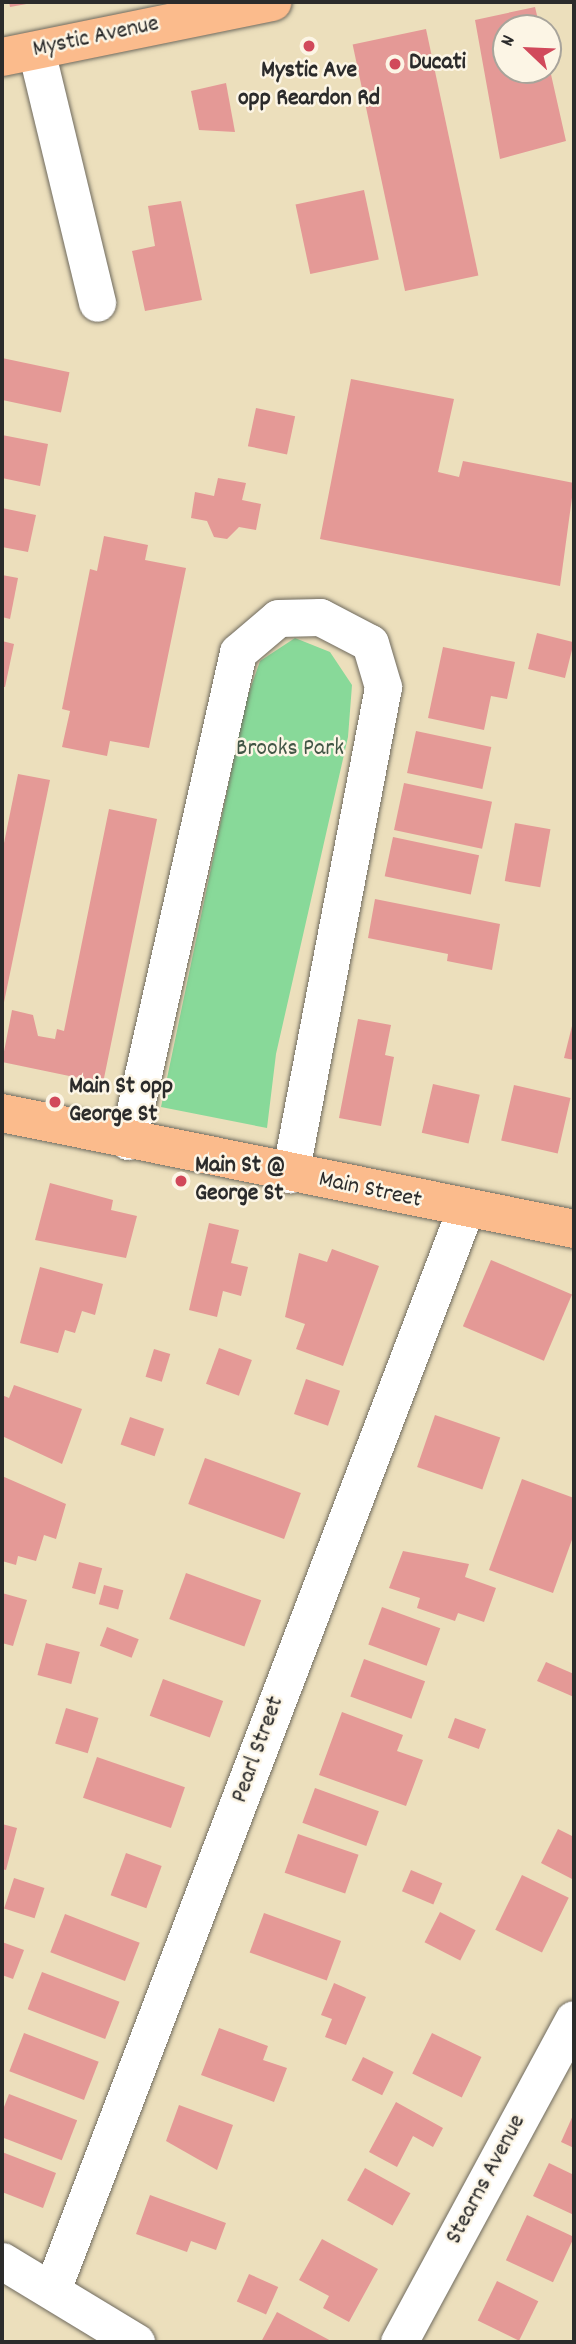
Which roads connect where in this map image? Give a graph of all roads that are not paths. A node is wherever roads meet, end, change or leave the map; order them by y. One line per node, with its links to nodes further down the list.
1 (272, 2): 2 (main road, Mystic Avenue)
2 (19, 53): 3 (street)
3 (97, 303)
4 (2, 1113): 5 (main road, Main Street)
5 (128, 1141): 6 (main road, Main Street); 6 (street)
6 (290, 1174): 7 (main road, Main Street)
7 (465, 1210): 8 (main road, Main Street); 11 (street, Pearl Street)
8 (574, 1229)
9 (574, 2018): 13 (street, Stearns Avenue)
10 (2, 2261): 11 (street)
11 (52, 2290): 12 (street)
12 (136, 2342)
13 (399, 2342)

